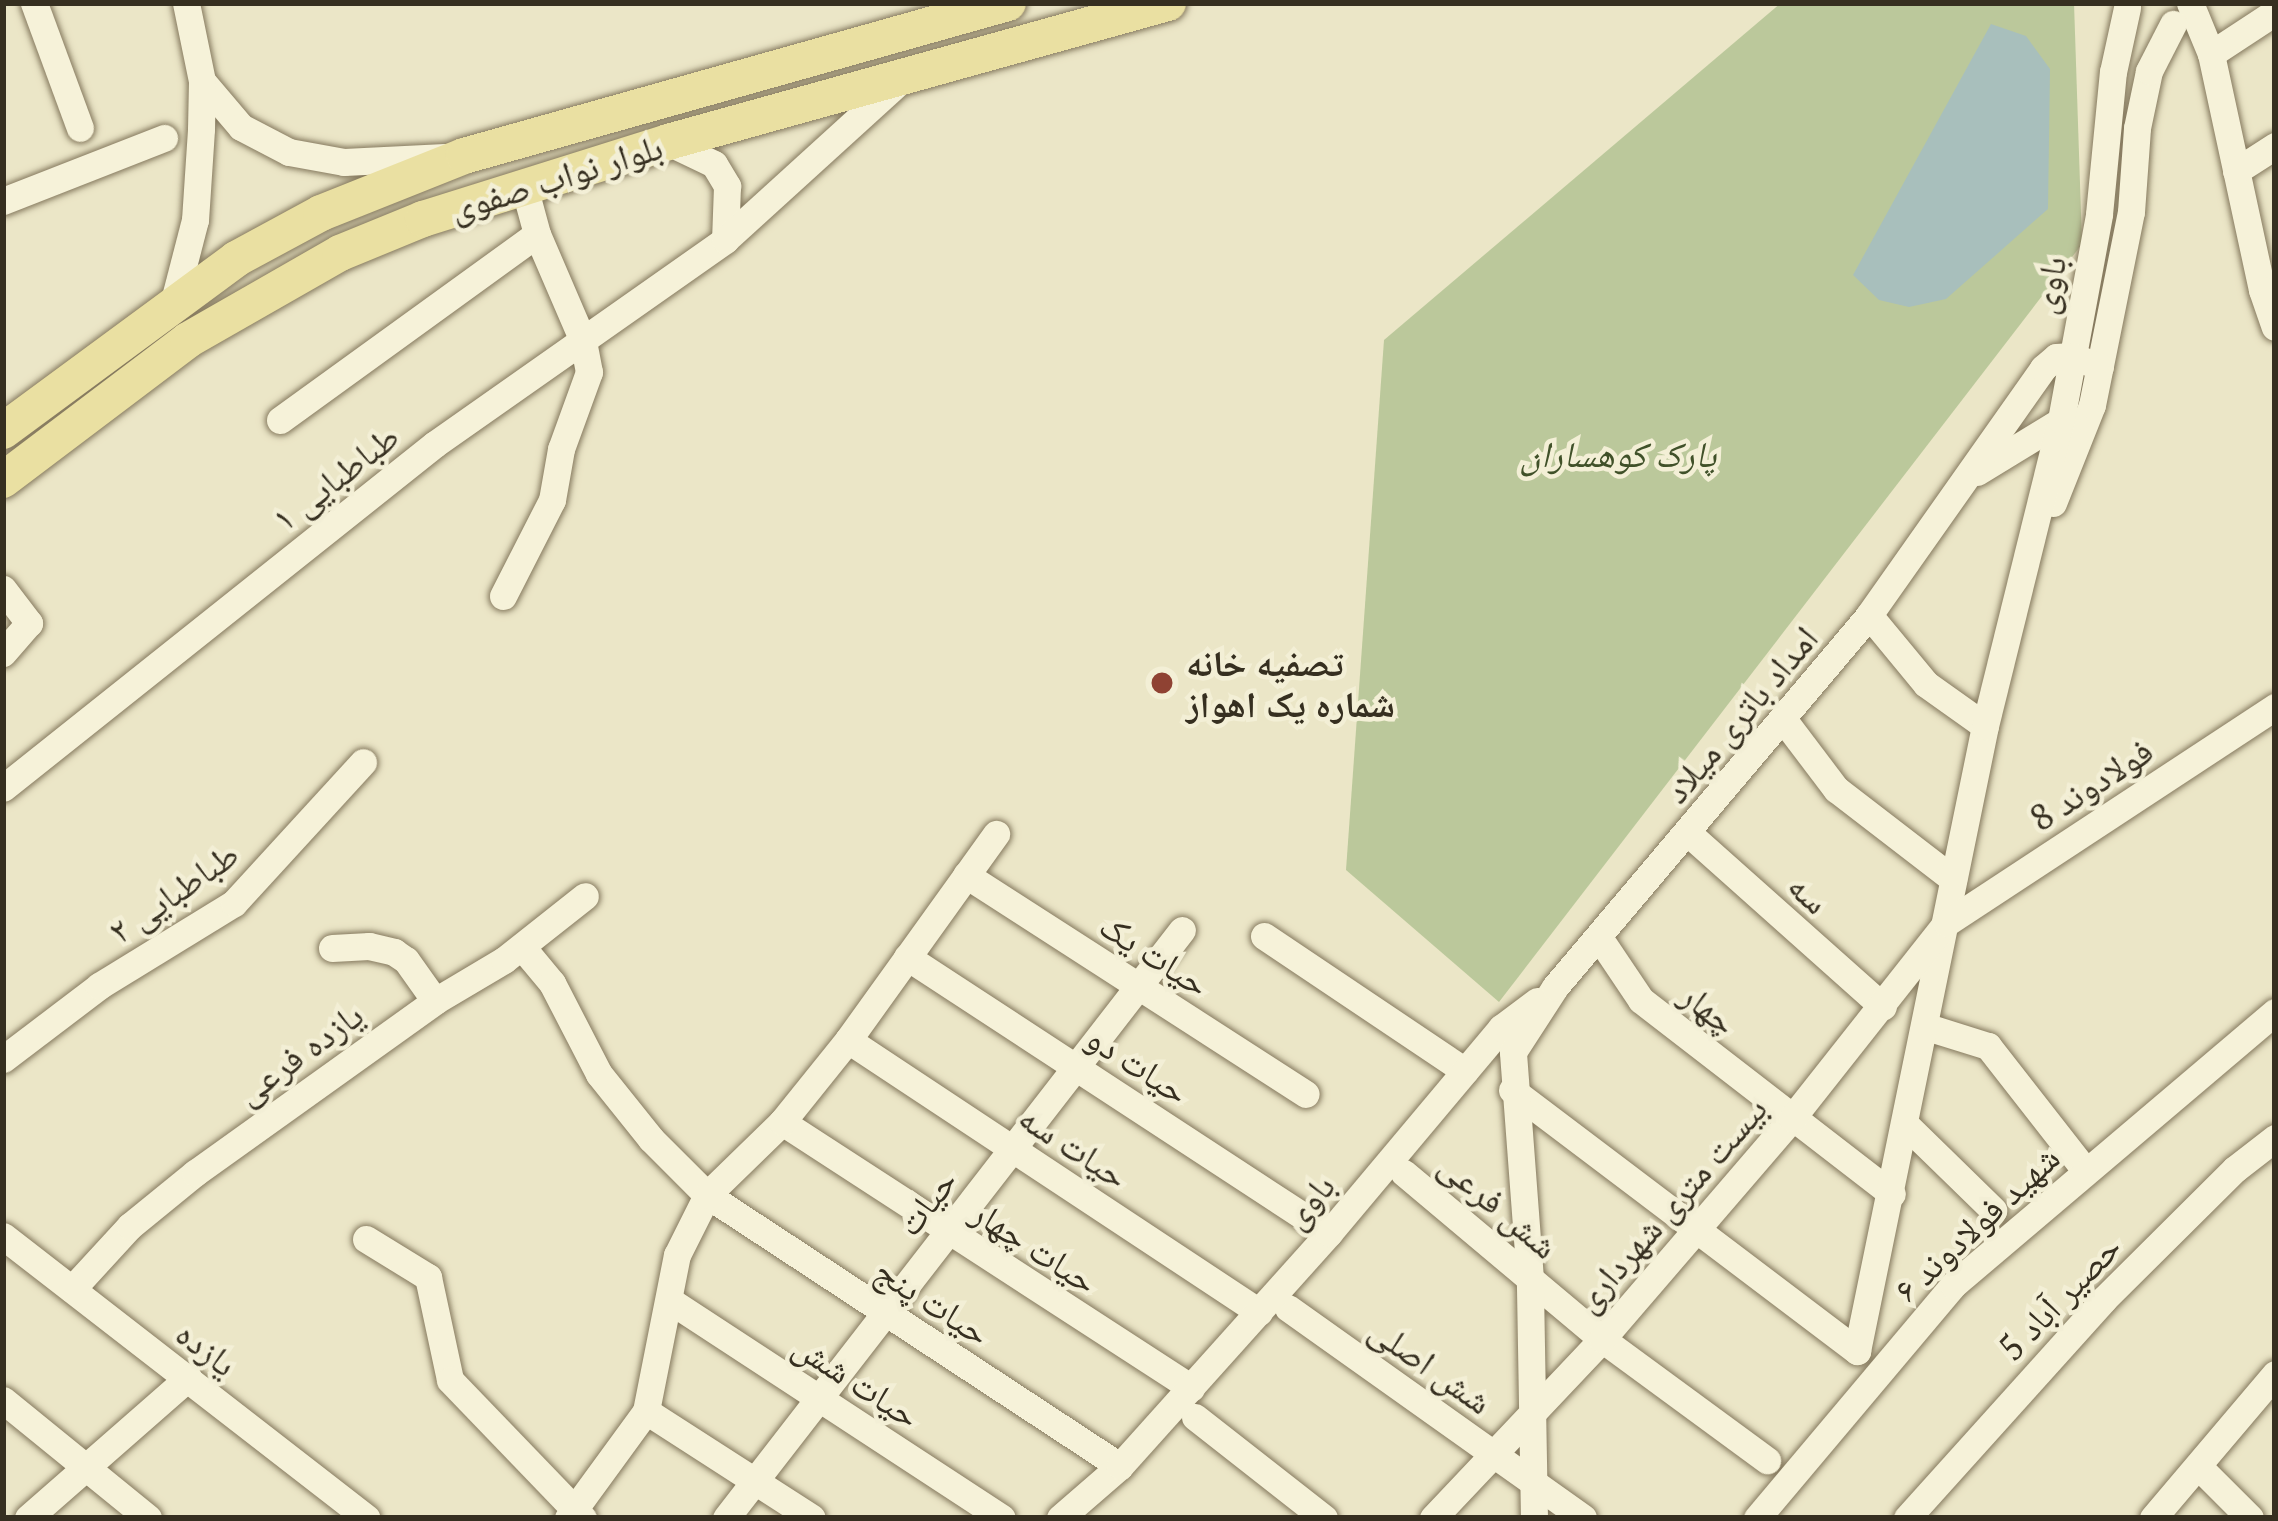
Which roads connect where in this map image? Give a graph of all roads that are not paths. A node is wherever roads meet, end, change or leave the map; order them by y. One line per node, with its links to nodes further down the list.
1 (34, 3): 11 (street)
2 (186, 3): 10 (street)
3 (1008, 3): 15 (main road, بلوار نواب صفوی)
4 (1168, 3): 9 (main road, بلوار نواب صفوی)
5 (2126, 6): 6 (street); 25 (street, باوی)
6 (2184, 10): 8 (street); 26 (street, باوی)
7 (2275, 12): 8 (street)
8 (2211, 54): 16 (street)
9 (904, 77): 13 (main road, بلوار نواب صفوی); 20 (street, طباطبایی ۱)
10 (202, 81): 15 (street); 22 (street)
11 (80, 128)
12 (164, 138): 18 (street)
13 (668, 142): 17 (main road, بلوار نواب صفوی); 20 (street)
14 (2275, 146): 16 (street)
15 (464, 156): 22 (main road, بلوار نواب صفوی)
16 (2236, 170): 21 (street)
17 (524, 186): 19 (street); 32 (main road, بلوار نواب صفوی)
18 (3, 201)
19 (537, 234): 24 (street); 28 (street)
20 (725, 240): 24 (street, طباطبایی ۱)
21 (2268, 286): 23 (street)
22 (174, 301): 30 (main road, بلوار نواب صفوی)
23 (2275, 327)
24 (583, 341): 35 (street); 42 (street, طباطبایی ۱)
25 (2072, 356): 26 (street); 29 (street, باوی); 31 (street, امداد باتری میلاد)
26 (2100, 367): 27 (street, باوی)
27 (2092, 405): 29 (street, امداد باتری میلاد); 33 (street, باوی)
28 (280, 420)
29 (2061, 421): 31 (street, امداد باتری میلاد); 33 (street, باوی)
30 (3, 431)
31 (1969, 477): 36 (street, امداد باتری میلاد)
32 (3, 480)
33 (2021, 572): 40 (street, باوی)
34 (3, 589): 37 (street)
35 (503, 596)
36 (1869, 615): 39 (street, امداد باتری میلاد); 40 (street)
37 (3, 652)
38 (2275, 706): 48 (street, فولادوند 8)
39 (1783, 719): 43 (street, امداد باتری میلاد); 46 (street)
40 (1985, 726): 46 (street, باوی)
41 (363, 762): 62 (street, طباطبایی ۲)
42 (3, 788)
43 (1688, 833): 51 (street, امداد باتری میلاد); 58 (street, سه)
44 (996, 834): 45 (street)
45 (966, 875): 54 (street); 55 (street, حیات یک)
46 (1953, 879): 48 (street, باوی)
47 (585, 896): 52 (street, یازده فرعی)
48 (1946, 922): 58 (street, بیست متری شهرداری); 60 (street, باوی)
49 (1182, 930): 55 (street, حیات)
50 (1264, 936): 64 (street)
51 (1600, 939): 56 (street, امداد باتری میلاد); 67 (street, چهار)
52 (522, 946): 57 (street, یازده فرعی); 75 (street, حیات پنج)
53 (332, 948): 57 (street)
54 (907, 957): 61 (street); 63 (street, حیات دو)
55 (1138, 986): 63 (street, حیات); 66 (street, حیات یک)
56 (1555, 987): 64 (street, باوی); 65 (street)
57 (435, 1001): 83 (street, یازده فرعی)
58 (1883, 1006): 67 (street, بیست متری شهرداری)
59 (2275, 1012): 72 (street, شهید فولادوند ۶)
60 (1927, 1027): 69 (street, باوی); 72 (street)
61 (848, 1040): 68 (street); 71 (street, حیات سه)
62 (4, 1057)
63 (1076, 1066): 71 (street, حیات); 79 (street, حیات دو)
64 (1465, 1071): 79 (street, باوی)
65 (1513, 1090): 77 (street); 82 (street)
66 (1306, 1094)
67 (1792, 1118): 74 (street, چهار); 77 (street, بیست متری شهرداری)
68 (782, 1122): 75 (street); 78 (street, حیات چهار)
69 (1906, 1125): 74 (street, باوی); 76 (street)
70 (2275, 1138): 117 (street, حصیر آباد 5)
71 (1012, 1148): 78 (street, حیات); 87 (street, حیات سه)
72 (2084, 1170): 116 (street, شهید فولادوند ۶)
73 (1404, 1173): 82 (street, شش فرعی)
74 (1892, 1194): 77 (street, باوی)
75 (706, 1196): 84 (street); 86 (street, حیات پنج)
76 (1994, 1210)
77 (1695, 1228): 88 (street, بیست متری شهرداری)
78 (947, 1233): 86 (street, حیات); 91 (street, حیات چهار)
79 (1329, 1233): 87 (street, باوی)
80 (3, 1236): 83 (street, یازده)
81 (366, 1239): 104 (street)
82 (1530, 1279): 88 (street, شش فرعی); 95 (street)
83 (72, 1289): 90 (street, یازده)
84 (671, 1302): 92 (street, حیات شش); 94 (street)
85 (1288, 1308): 97 (street, شش اصلی)
86 (885, 1312): 92 (street, حیات); 100 (street, حیات پنج)
87 (1259, 1312): 91 (street, باوی)
88 (1603, 1339): 95 (street, بیست متری شهرداری); 98 (street, شش فرعی)
89 (2275, 1374): 101 (street)
90 (188, 1378): 99 (street); 107 (street, یازده)
91 (1191, 1388): 100 (street, باوی)
92 (819, 1398): 103 (street, حیات); 110 (street, حیات شش)
93 (3, 1400): 99 (street)
94 (646, 1411): 103 (street); 104 (street)
95 (1530, 1413): 97 (street, بیست متری شهرداری); 102 (street)
96 (1196, 1417): 112 (street)
97 (1491, 1451): 102 (street, شش اصلی); 113 (street, بیست متری شهرداری)
98 (1767, 1460)
99 (84, 1466): 105 (street); 106 (street)
100 (1120, 1466): 111 (street, باوی)
101 (2199, 1467): 118 (street); 119 (street)
102 (1533, 1480): 114 (street); 115 (street, شش اصلی)
103 (755, 1481): 108 (street, حیات); 109 (street)
104 (575, 1515)
105 (28, 1518)
106 (148, 1518)
107 (366, 1518)
108 (726, 1518)
109 (812, 1518)
110 (1002, 1518)
111 (1060, 1518)
112 (1324, 1518)
113 (1433, 1518)
114 (1534, 1518)
115 (1583, 1518)
116 (1757, 1518)
117 (1907, 1518)
118 (2153, 1518)
119 (2250, 1518)

